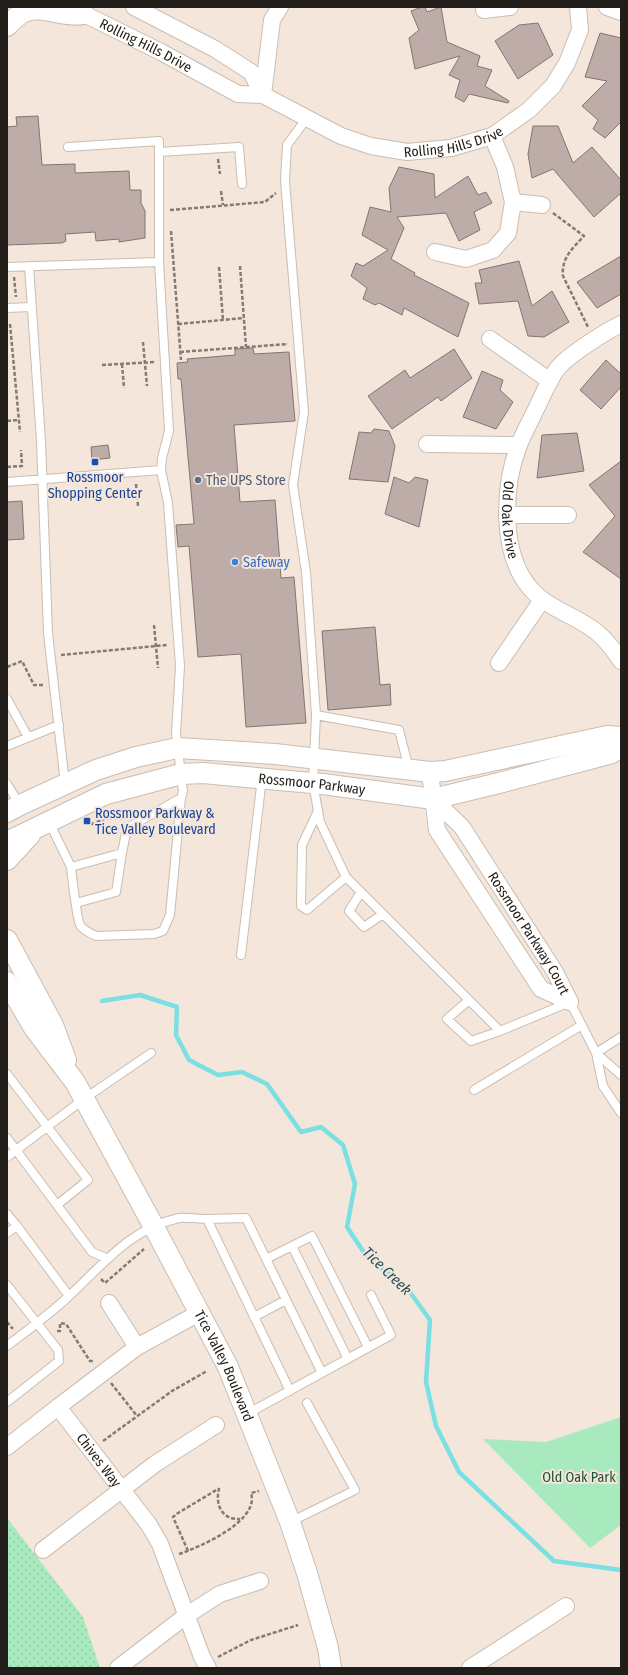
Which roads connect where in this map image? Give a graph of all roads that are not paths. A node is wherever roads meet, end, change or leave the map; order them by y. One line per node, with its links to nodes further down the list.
1 (134, 7): 10 (street, Rolling Hills Drive)
2 (280, 7): 10 (street)
3 (510, 7): 7 (street)
4 (578, 7): 12 (street, Rolling Hills Drive)
5 (607, 7): 8 (street)
6 (80, 10): 9 (street); 10 (street, Rolling Hills Drive)
7 (484, 10)
8 (621, 12)
9 (7, 26)
10 (262, 95): 11 (street, Rolling Hills Drive)
11 (307, 118): 12 (street, Rolling Hills Drive); 38 (lane)
12 (492, 136): 16 (street)
13 (68, 147): 14 (lane)
14 (160, 152): 15 (lane); 19 (lane)
15 (242, 184)
16 (514, 202): 17 (street); 18 (street)
17 (542, 206)
18 (435, 252)
19 (159, 262): 20 (lane); 29 (lane)
20 (29, 266): 21 (lane); 22 (lane)
21 (7, 267)
22 (32, 307): 23 (lane); 30 (lane)
23 (7, 308)
24 (621, 324): 26 (street, Old Oak Drive)
25 (490, 339): 26 (street)
26 (550, 381): 28 (street, Old Oak Drive)
27 (427, 444): 28 (street)
28 (519, 445): 33 (street, Old Oak Drive)
29 (161, 470): 30 (lane); 44 (lane)
30 (42, 480): 31 (lane); 39 (lane)
31 (7, 482)
32 (568, 514): 33 (street)
33 (507, 515): 34 (street, Old Oak Drive)
34 (542, 600): 35 (street, Old Oak Drive); 36 (street)
35 (621, 661)
36 (499, 663)
37 (7, 699): 41 (lane)
38 (316, 716): 45 (lane); 46 (lane)
39 (59, 725): 41 (lane); 52 (lane)
40 (621, 737): 47 (street, Rossmoor Parkway)
41 (28, 738): 43 (lane)
42 (621, 744): 54 (street, Rossmoor Parkway)
43 (7, 746)
44 (178, 748): 45 (street, Rossmoor Parkway); 48 (lane); 52 (street, Rossmoor Parkway)
45 (313, 758): 46 (street, Rossmoor Parkway); 50 (lane)
46 (409, 769): 47 (street, Rossmoor Parkway)
47 (430, 772): 54 (street)
48 (181, 774): 49 (street, Rossmoor Parkway); 53 (lane); 57 (street, Rossmoor Parkway)
49 (262, 778): 50 (street, Rossmoor Parkway); 67 (lane)
50 (313, 783): 54 (street, Rossmoor Parkway); 56 (lane)
51 (7, 784): 55 (lane)
52 (65, 785): 55 (street, Rossmoor Parkway)
53 (181, 798): 59 (lane); 64 (lane)
54 (434, 799): 70 (street, Rossmoor Parkway Court); 70 (street, Rossmoor Parkway Court)
55 (11, 808)
56 (318, 811): 62 (lane); 62 (lane)
57 (43, 824): 58 (street, Rossmoor Parkway); 60 (street); 61 (lane)
58 (7, 842)
59 (122, 853): 61 (lane); 64 (lane)
60 (7, 860)
61 (71, 867): 64 (lane)
62 (346, 877): 63 (lane)
63 (361, 892): 65 (lane); 65 (lane)
64 (76, 903)
65 (383, 914): 69 (lane)
66 (8, 941): 78 (street, Tice Valley Boulevard)
67 (242, 955)
68 (7, 982): 78 (street, Tice Valley Boulevard)
69 (469, 1000): 72 (lane); 72 (lane)
70 (570, 1002): 71 (lane); 72 (lane)
71 (582, 1025): 75 (lane); 79 (lane)
72 (500, 1031)
73 (621, 1037): 75 (lane)
74 (151, 1053): 78 (lane)
75 (596, 1053): 77 (lane); 80 (lane)
76 (7, 1074): 81 (lane)
77 (621, 1075)
78 (79, 1090): 81 (lane); 89 (street, Tice Valley Boulevard)
79 (474, 1090)
80 (621, 1113)
81 (46, 1127): 83 (lane); 85 (lane)
82 (7, 1138): 83 (lane)
83 (16, 1150): 84 (lane); 85 (lane)
84 (7, 1157)
85 (57, 1205): 92 (lane)
86 (7, 1214): 88 (lane)
87 (207, 1219): 89 (lane); 93 (lane); 100 (lane)
88 (17, 1226): 90 (lane); 96 (lane)
89 (154, 1227): 92 (lane); 99 (street, Tice Valley Boulevard)
90 (7, 1233)
91 (292, 1246): 93 (lane); 104 (lane); 105 (lane)
92 (106, 1258): 96 (lane)
93 (266, 1258): 97 (lane)
94 (7, 1285): 101 (lane)
95 (371, 1295): 104 (lane)
96 (69, 1296): 101 (lane)
97 (286, 1300): 100 (lane); 106 (lane)
98 (109, 1303): 103 (street)
99 (199, 1313): 103 (street); 111 (street, Tice Valley Boulevard)
100 (254, 1317): 107 (lane)
101 (36, 1324): 102 (lane); 108 (lane)
102 (7, 1346)
103 (137, 1347): 110 (street)
104 (368, 1347): 105 (lane)
105 (348, 1359): 106 (lane)
106 (322, 1373): 107 (lane)
107 (290, 1391): 111 (lane)
108 (7, 1402)
109 (307, 1403): 115 (lane)
110 (58, 1407): 113 (street); 114 (street, Chives Way)
111 (247, 1414): 115 (street, Tice Valley Boulevard)
112 (216, 1425): 114 (street)
113 (7, 1446)
114 (123, 1489): 116 (street); 119 (street, Chives Way)
115 (290, 1522): 122 (street, Tice Valley Boulevard)
116 (43, 1550)
117 (260, 1581): 119 (street)
118 (566, 1606): 123 (street)
119 (187, 1615): 120 (street, Chives Way); 121 (street)
120 (211, 1664)
121 (118, 1668)
122 (331, 1668)
123 (470, 1668)

